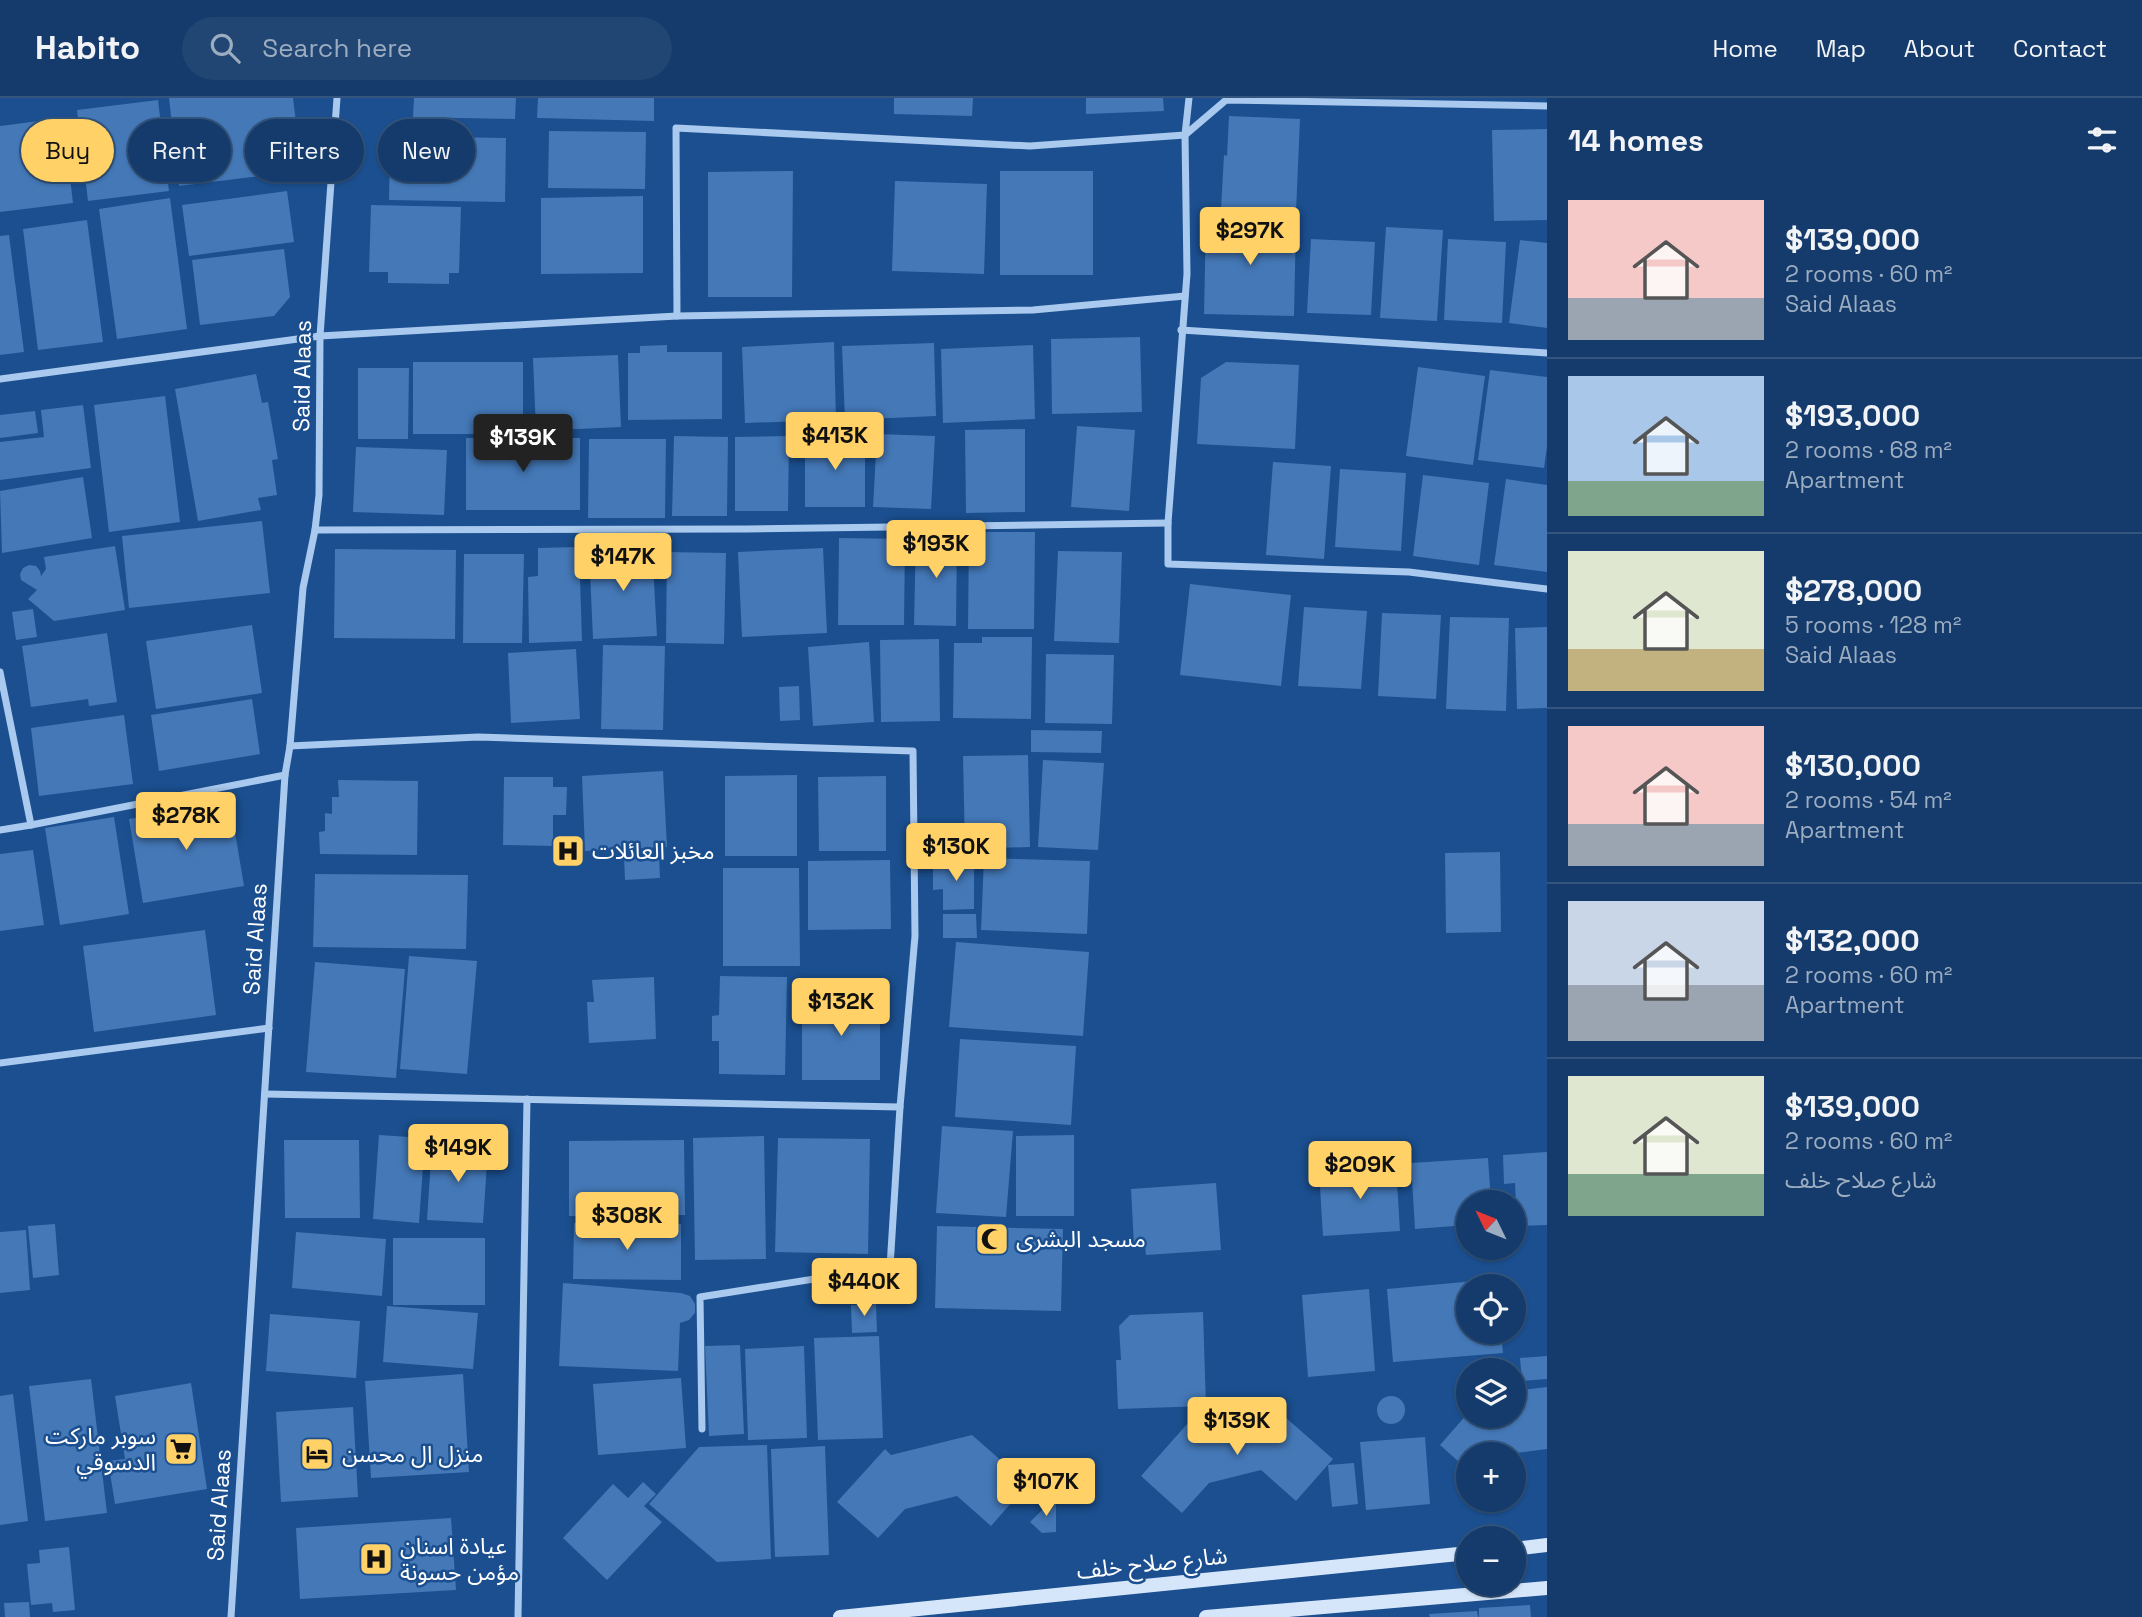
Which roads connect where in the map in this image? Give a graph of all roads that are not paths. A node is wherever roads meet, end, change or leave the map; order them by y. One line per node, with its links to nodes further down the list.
1 (337, 98): 8 (street, Said Alaas)
2 (1189, 98): 4 (street)
3 (1547, 106): 4 (street)
4 (1185, 135): 5 (street); 6 (street)
5 (1185, 296): 6 (street); 7 (street)
6 (677, 316): 8 (street)
7 (1181, 330): 9 (street); 11 (street)
8 (320, 336): 10 (street); 12 (street, Said Alaas)
9 (1547, 353)
10 (0, 379)
11 (1168, 523): 12 (street); 13 (street)
12 (316, 530): 15 (street, Said Alaas)
13 (1547, 589)
14 (0, 672): 17 (street)
15 (290, 746): 16 (street, Said Alaas); 23 (street)
16 (285, 775): 17 (street); 19 (street, Said Alaas)
17 (31, 825): 18 (street)
18 (0, 830)
19 (269, 1028): 20 (street); 21 (street, Said Alaas)
20 (0, 1063)
21 (265, 1094): 22 (street); 29 (street, Said Alaas)
22 (527, 1099): 23 (street); 30 (street)
23 (900, 1107): 24 (street)
24 (702, 1430)
25 (1547, 1545): 26 (main road)
26 (1526, 1548)
27 (1456, 1554): 31 (main road, شارع صلاح خلف)
28 (1547, 1588): 32 (main road)
29 (231, 1617)
30 (518, 1617)
31 (841, 1617)
32 (1206, 1617)

